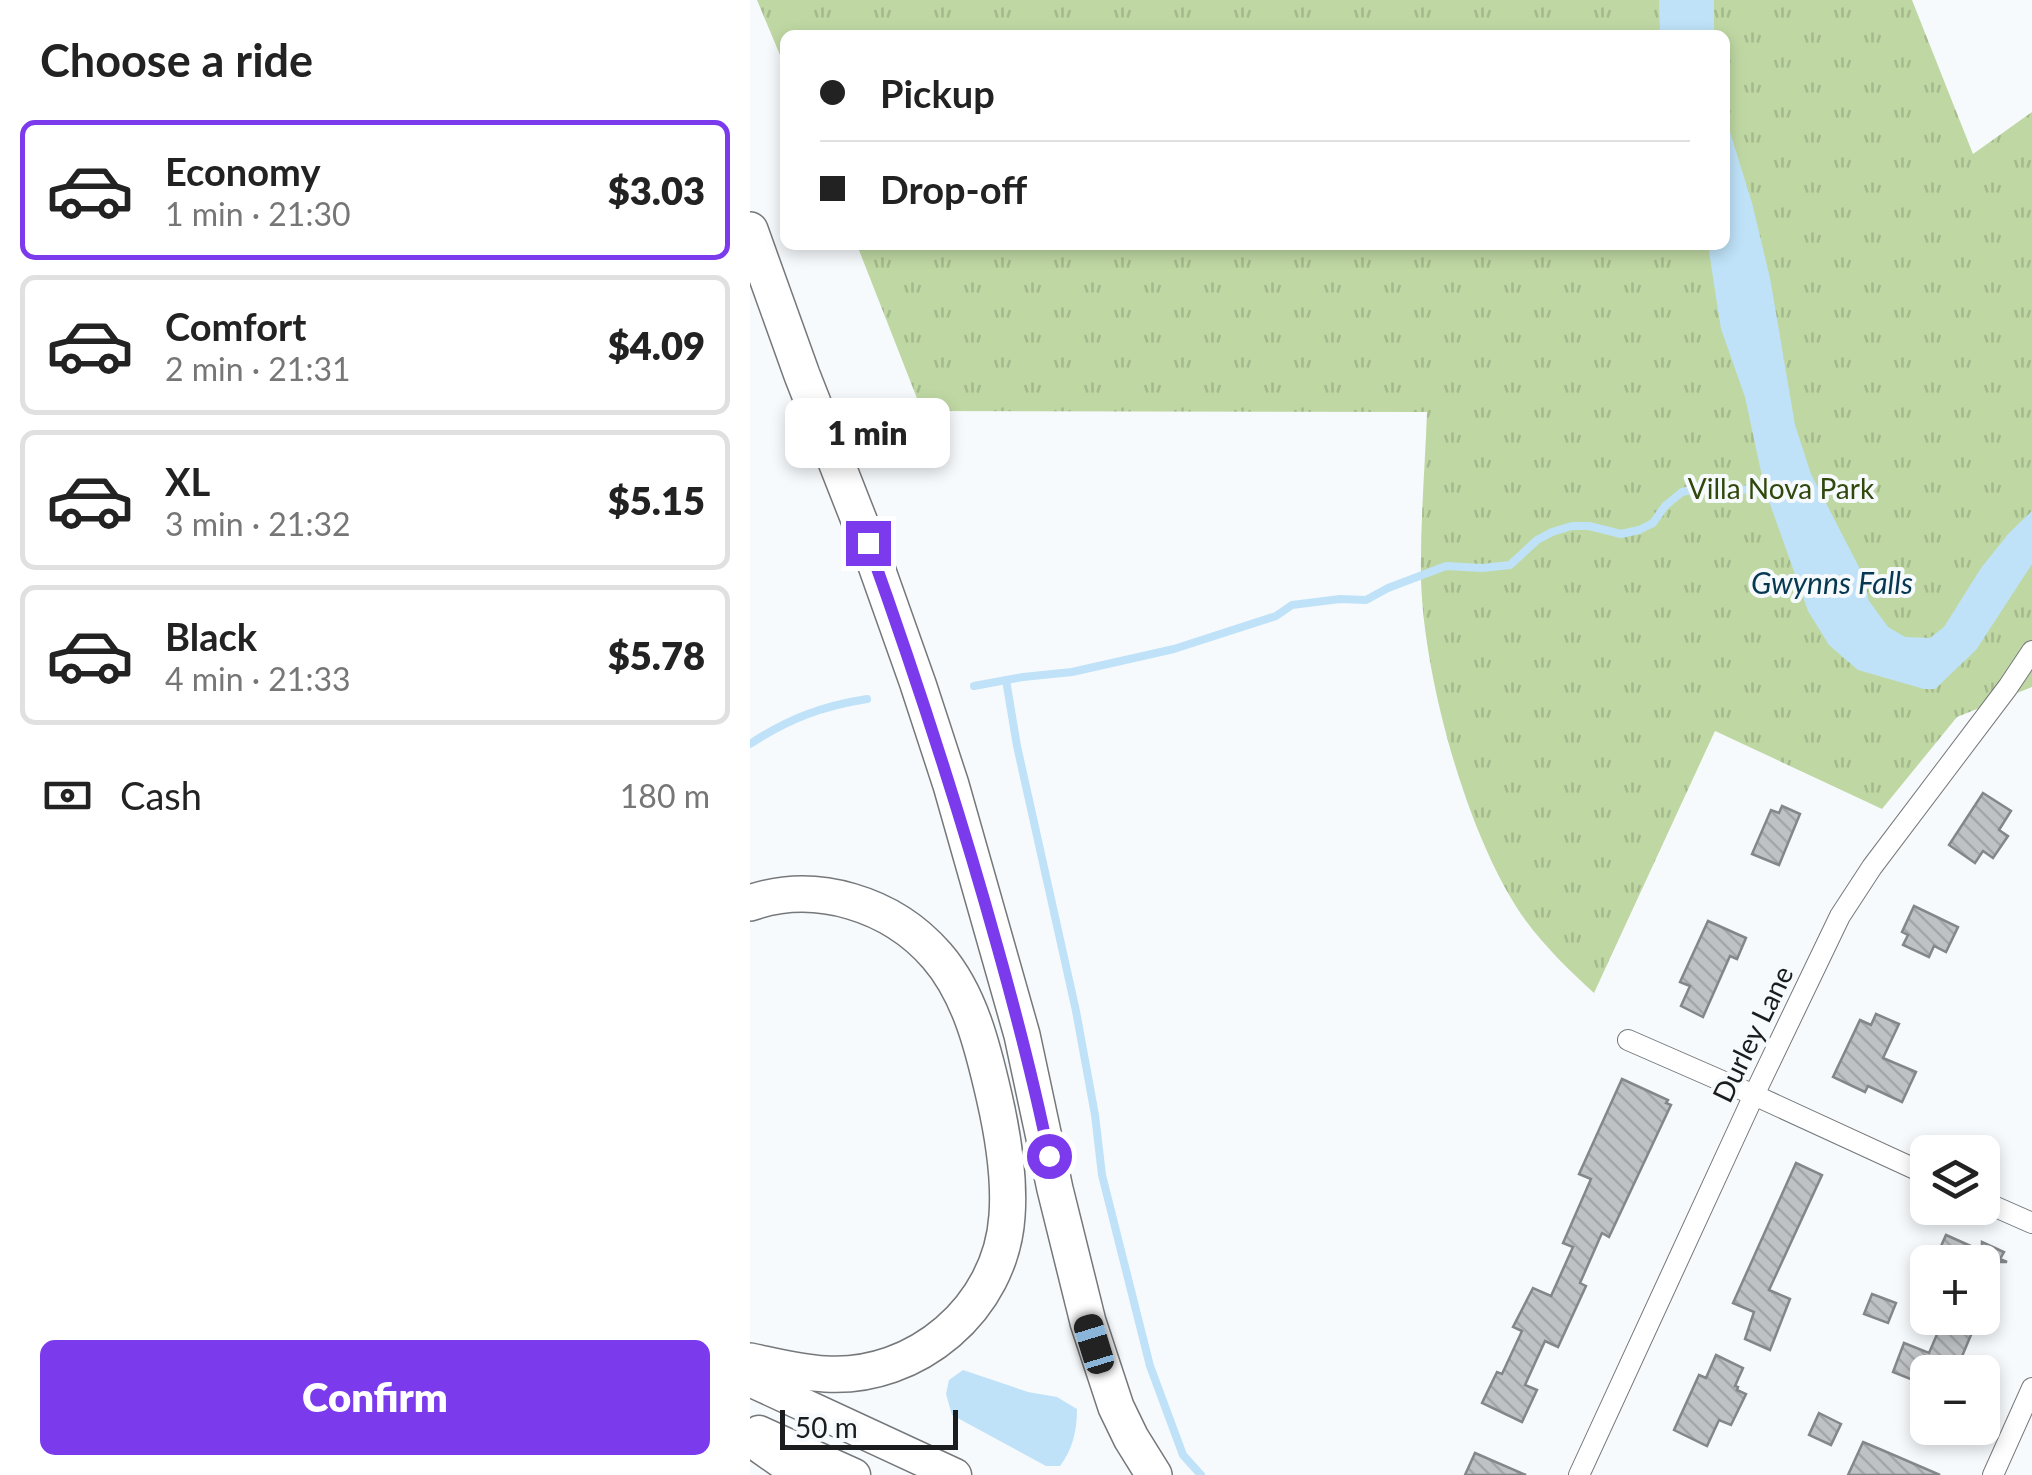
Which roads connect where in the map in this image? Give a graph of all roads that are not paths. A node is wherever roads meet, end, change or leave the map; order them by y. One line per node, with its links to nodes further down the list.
1 (750, 230): 17 (highway)
2 (2032, 651): 5 (street, Durley Lane)
3 (750, 903): 9 (highway)
4 (1628, 1040): 5 (street)
5 (1754, 1094): 6 (street); 18 (street, Durley Lane)
6 (1910, 1168)
7 (2000, 1209): 8 (street)
8 (2032, 1223)
9 (750, 1361)
10 (750, 1380): 16 (main road)
11 (2032, 1388): 19 (street)
12 (750, 1428): 15 (main road)
13 (750, 1438): 14 (highway)
14 (811, 1475)
15 (854, 1475)
16 (955, 1475)
17 (1154, 1475)
18 (1580, 1475)
19 (1993, 1475)

